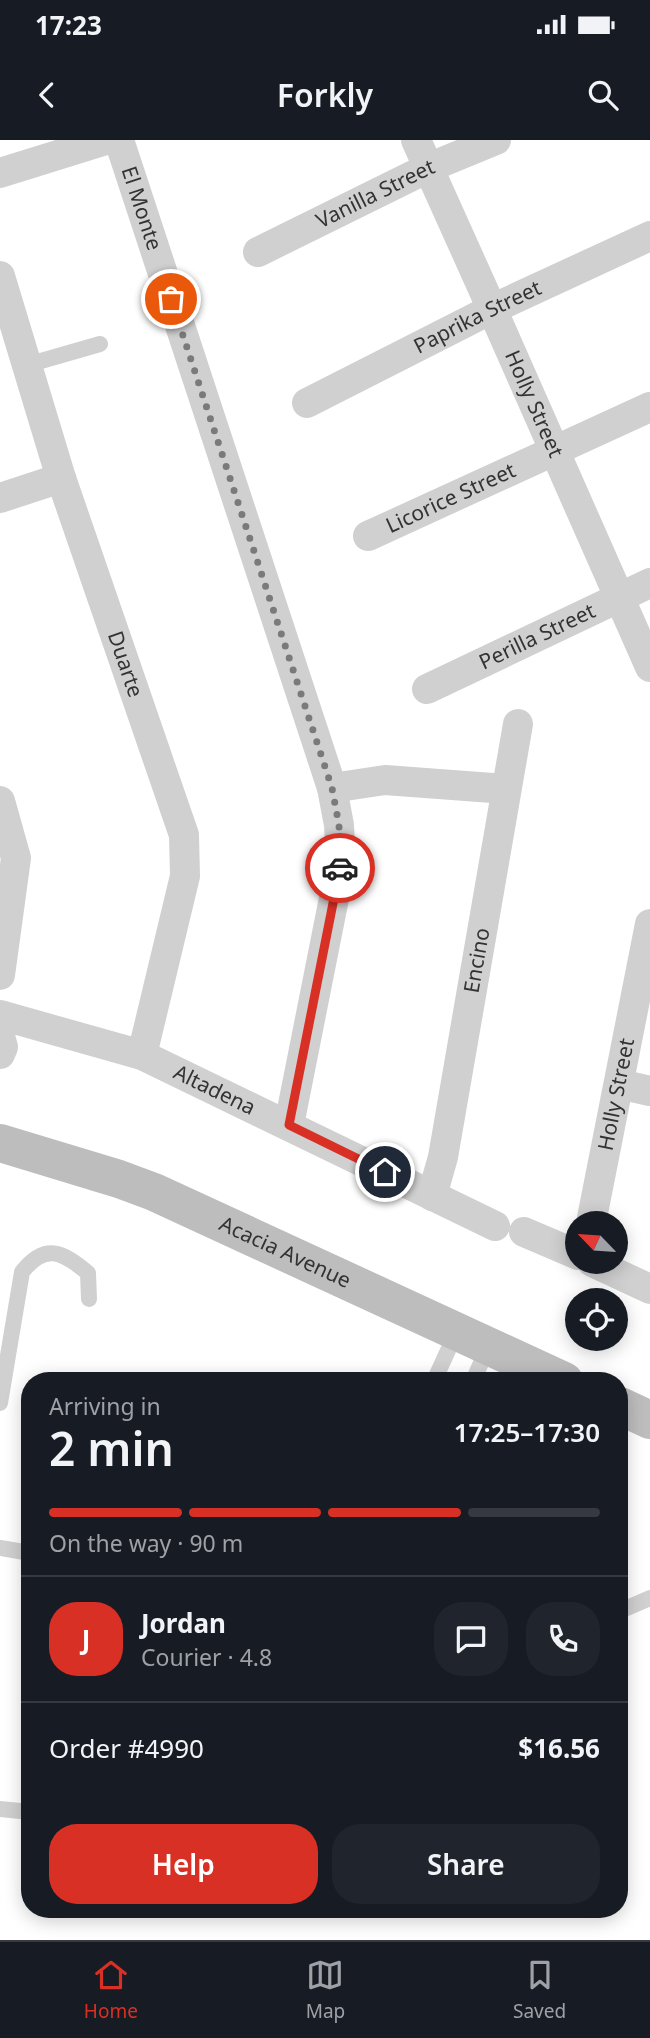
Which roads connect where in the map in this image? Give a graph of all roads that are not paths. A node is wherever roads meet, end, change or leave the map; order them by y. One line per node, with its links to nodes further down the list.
1 (106, 140): 6 (street)
2 (119, 140): 25 (street, El Monte)
3 (416, 140): 5 (street, Holly Street)
4 (496, 140): 5 (street, Vanilla Street)
5 (428, 168): 8 (street, Vanilla Street); 10 (street, Holly Street)
6 (0, 173)
7 (650, 236): 10 (street, Paprika Street)
8 (258, 252)
9 (0, 276): 11 (street, Duarte)
10 (492, 309): 14 (street, Paprika Street); 16 (street, Holly Street)
11 (9, 337): 13 (street, Duarte)
12 (100, 344): 13 (lane)
13 (27, 365): 17 (street, Duarte)
14 (307, 403)
15 (650, 407): 16 (street, Licorice Street)
16 (555, 449): 19 (street, Licorice Street); 21 (street, Holly Street)
17 (61, 478): 18 (street); 34 (street, Duarte)
18 (0, 498)
19 (368, 537)
20 (650, 583): 21 (street, Perilla Street)
21 (618, 598): 22 (street, Holly Street); 23 (street, Perilla Street)
22 (650, 667)
23 (427, 689)
24 (518, 724): 26 (street, Encino)
25 (332, 788): 26 (street); 37 (street, El Monte)
26 (506, 789): 39 (street, Encino)
27 (0, 801): 28 (street)
28 (8, 855): 30 (street)
29 (650, 924): 35 (street, Holly Street)
30 (0, 975)
31 (0, 1016): 34 (street, Altadena)
32 (0, 1036): 33 (street)
33 (0, 1054)
34 (142, 1055): 37 (street, Altadena)
35 (619, 1084): 36 (street); 40 (street, Holly Street)
36 (650, 1091)
37 (289, 1125): 39 (street, Altadena)
38 (0, 1143): 47 (street, Acacia Avenue)
39 (432, 1196): 41 (street, Altadena)
40 (593, 1211)
41 (495, 1226)
42 (524, 1232): 43 (street)
43 (565, 1249)
44 (618, 1274): 45 (street)
45 (650, 1289)
46 (89, 1299): 51 (lane)
47 (472, 1340): 48 (lane); 49 (lane); 50 (street, Acacia Avenue)
48 (442, 1372)
49 (473, 1372)
50 (544, 1372)
51 (0, 1403)
52 (628, 1410): 53 (street)
53 (650, 1420)
54 (0, 1548): 55 (lane)
55 (21, 1552)
56 (650, 1598): 57 (lane)
57 (628, 1608)
58 (0, 1809): 59 (lane)
59 (21, 1811)

